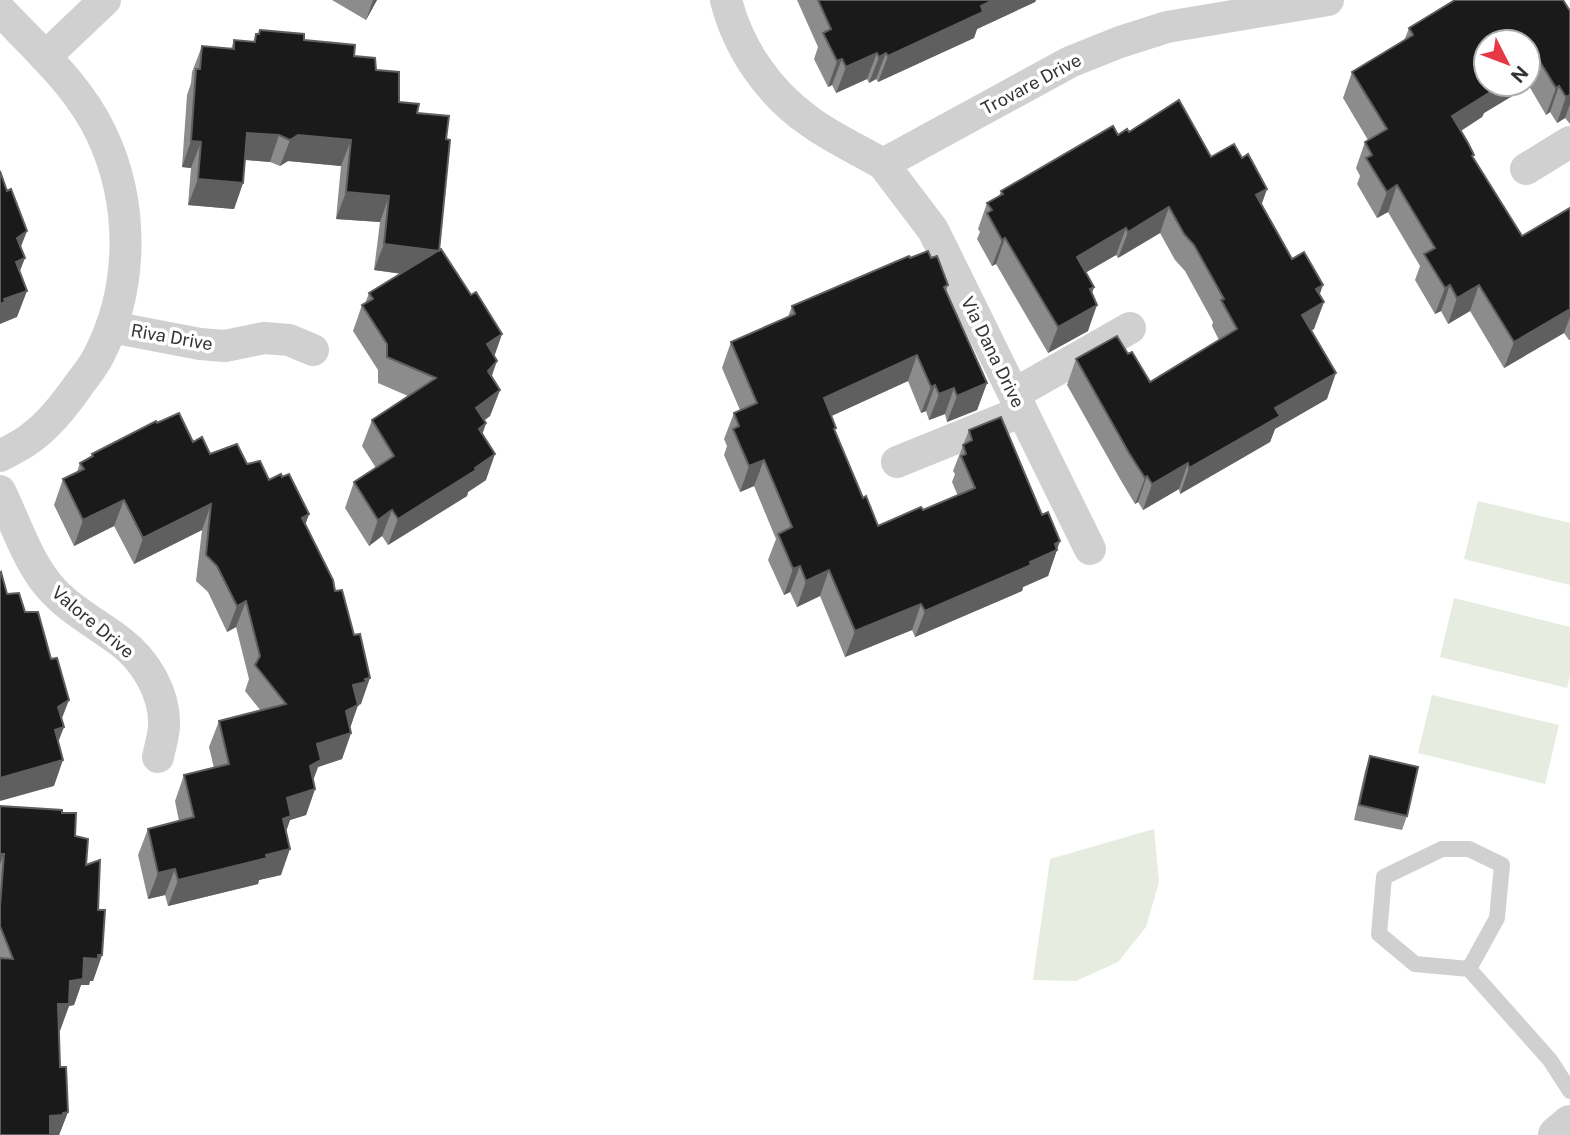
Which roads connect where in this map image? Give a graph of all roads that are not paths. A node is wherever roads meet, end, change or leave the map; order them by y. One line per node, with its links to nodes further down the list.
1 (104, 0): 6 (street)
2 (726, 0): 8 (street)
3 (1328, 0): 5 (street, Trovare Drive)
4 (0, 10): 6 (street)
5 (1182, 12): 8 (street, Trovare Drive)
6 (45, 57): 10 (street)
7 (1570, 142): 9 (street)
8 (883, 164): 13 (street, Via Dana Drive)
9 (1526, 169)
10 (111, 327): 12 (street, Riva Drive); 14 (street)
11 (1130, 328): 13 (street)
12 (313, 351)
13 (1018, 403): 15 (street); 17 (street, Via Dana Drive)
14 (0, 456)
15 (897, 462)
16 (0, 491): 18 (street, Valore Drive)
17 (1090, 549)
18 (158, 757)
19 (1469, 969): 19 (lane); 20 (lane)
20 (1570, 1091)
21 (1570, 1124): 22 (street)
22 (1557, 1135)

